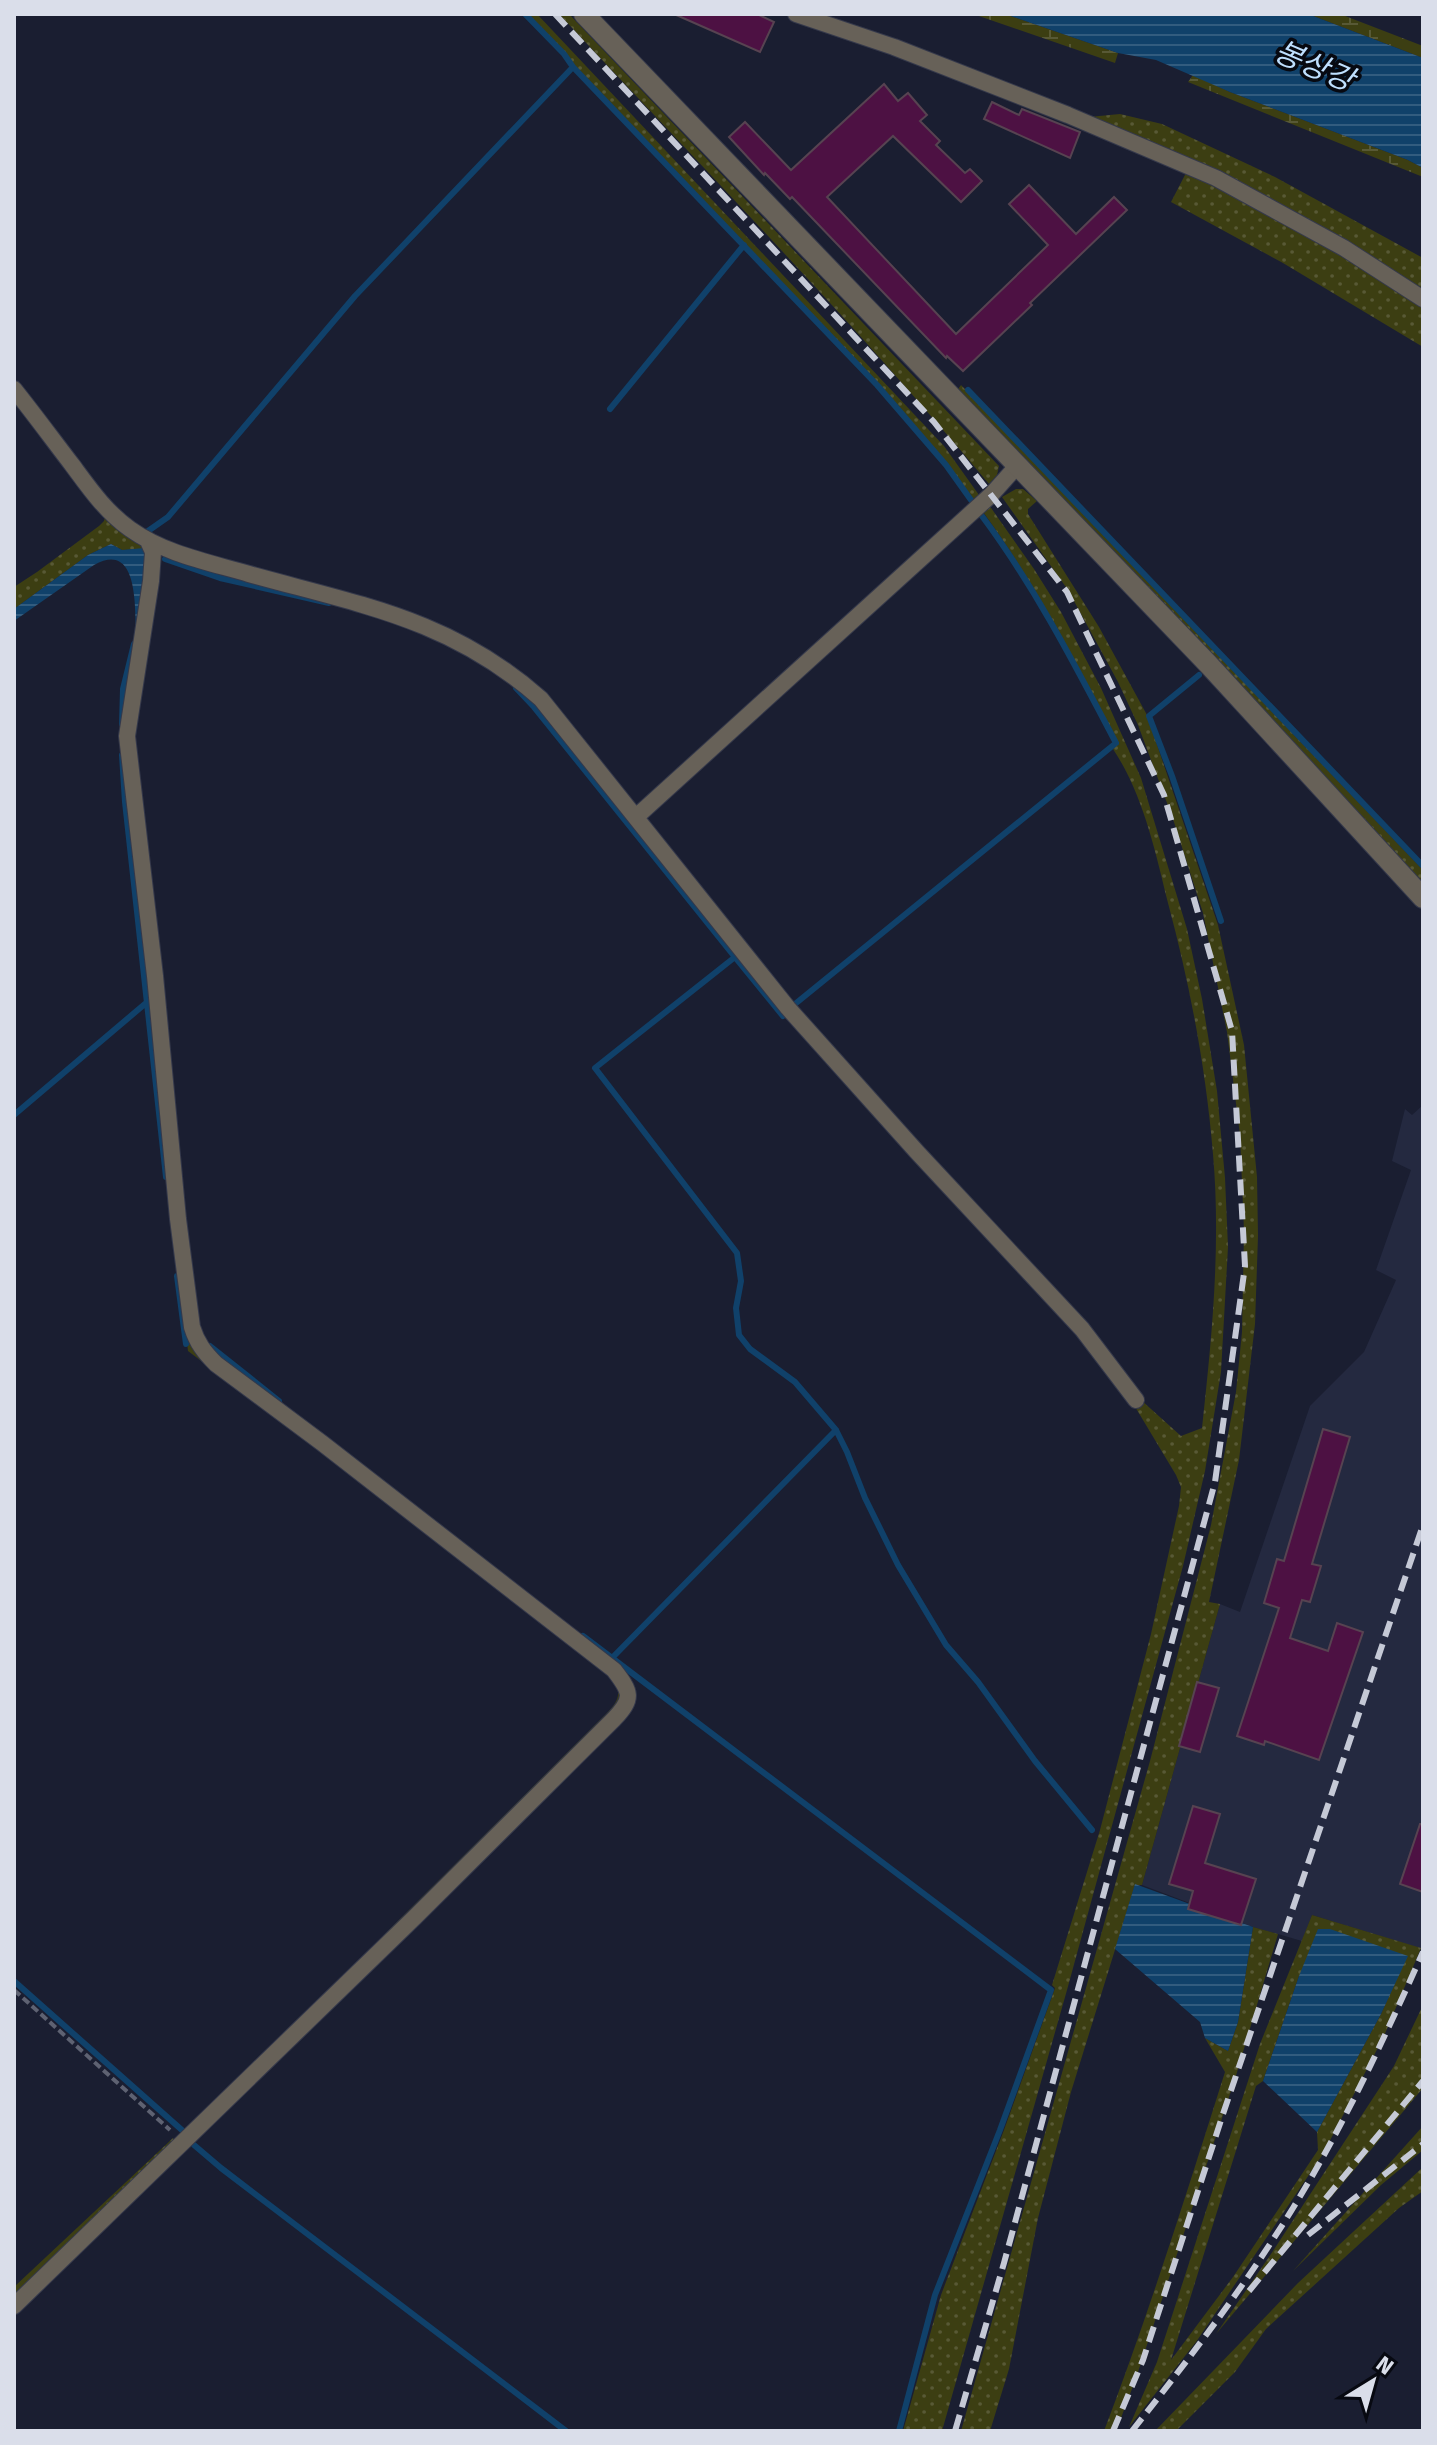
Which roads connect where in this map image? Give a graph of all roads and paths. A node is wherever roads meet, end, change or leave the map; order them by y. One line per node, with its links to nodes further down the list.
1 (584, 14): 5 (street)
2 (796, 14): 3 (street)
3 (1423, 299)
4 (14, 389): 6 (street)
5 (1017, 466): 7 (street); 8 (street)
6 (148, 541): 7 (street); 11 (street)
7 (636, 817): 9 (street)
8 (1423, 898)
9 (1136, 1400)
10 (14, 1990): 11 (path)
11 (183, 2142): 12 (street)
12 (14, 2306)

